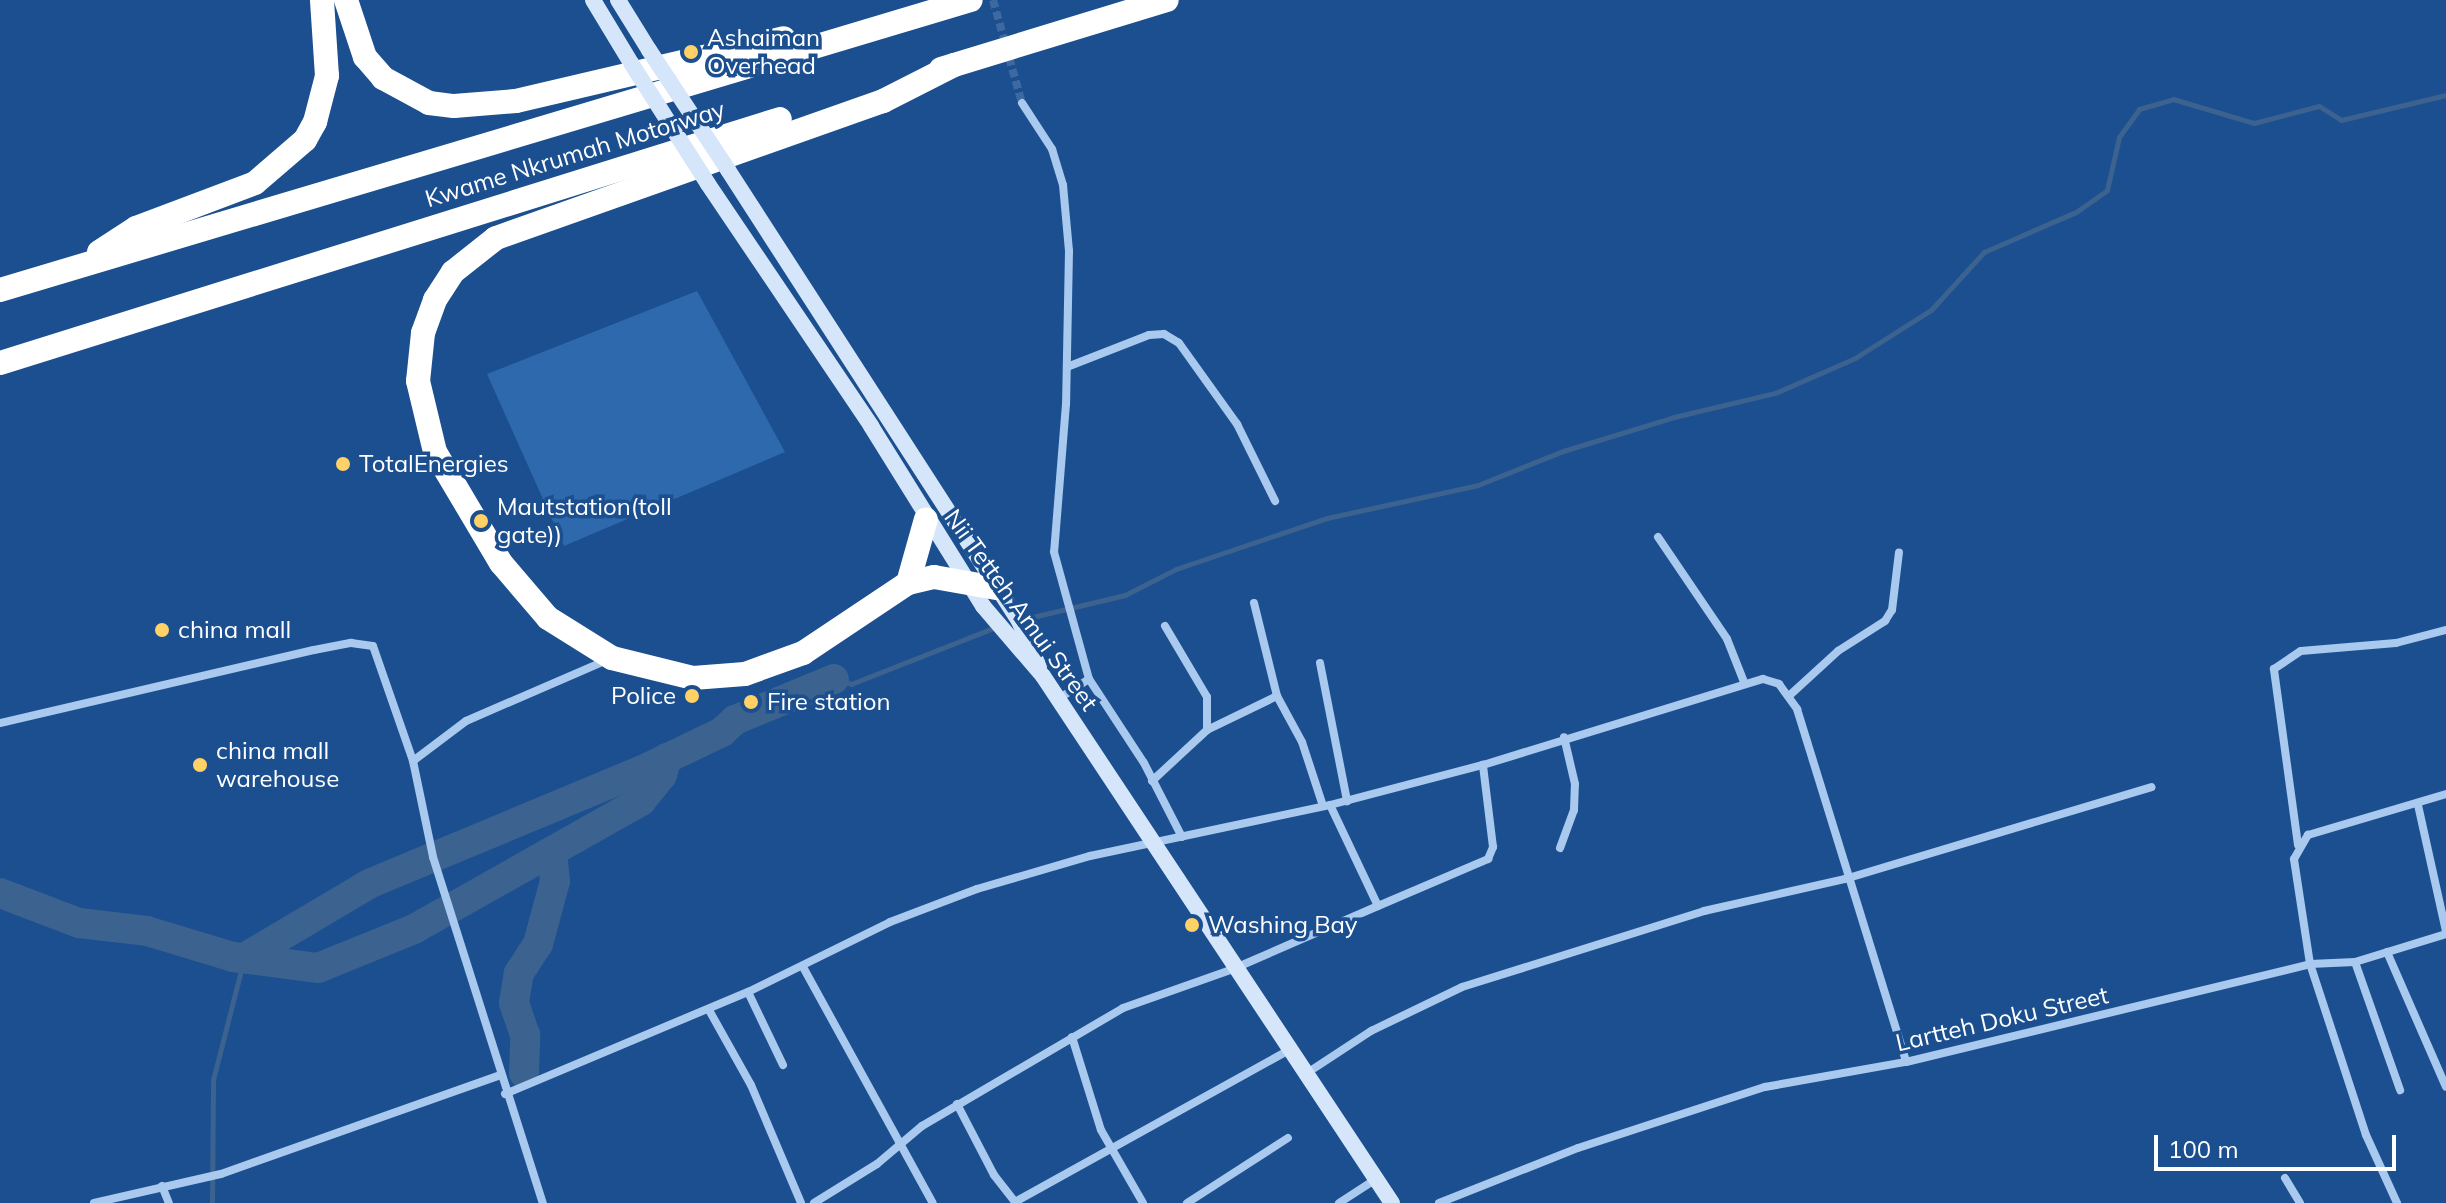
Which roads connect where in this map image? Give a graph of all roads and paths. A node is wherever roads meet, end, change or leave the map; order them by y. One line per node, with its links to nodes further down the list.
1 (322, 0): 10 (highway)
2 (346, 0): 7 (highway)
3 (593, 0): 15 (main road, Nii Tetteh Amui Street, bridge)
4 (618, 0): 20 (main road, bridge)
5 (971, 0): 7 (highway, Kwame Nkrumah Motorway)
6 (1167, 0): 8 (highway, Kwame Nkrumah Motorway)
7 (936, 11): 10 (highway, Kwame Nkrumah Motorway)
8 (954, 65): 12 (highway, Kwame Nkrumah Motorway); 24 (highway)
9 (1022, 103): 13 (street)
10 (75, 268): 11 (highway, Kwame Nkrumah Motorway)
11 (0, 290)
12 (0, 363)
13 (1067, 367): 14 (street); 27 (street)
14 (1275, 501)
15 (926, 519): 18 (main road, Nii Tetteh Amui Street); 19 (highway)
16 (1658, 537): 28 (street)
17 (1899, 552): 29 (street)
18 (966, 581): 19 (highway); 20 (highway); 26 (main road, Nii Tetteh Amui Street)
19 (908, 583): 24 (highway)
20 (996, 588): 26 (main road)
21 (1254, 603): 30 (street)
22 (1165, 626): 33 (street)
23 (2446, 630): 44 (street)
24 (612, 658): 35 (street)
25 (1320, 663): 40 (street)
26 (1043, 676): 31 (main road, Nii Tetteh Amui Street)
27 (1089, 679): 31 (street); 37 (street)
28 (1744, 682): 29 (street); 34 (street)
29 (1790, 695): 47 (street)
30 (1277, 696): 33 (street); 42 (street)
31 (1058, 700): 45 (main road, Nii Tetteh Amui Street)
32 (0, 723): 35 (street)
33 (1207, 730): 37 (street)
34 (1564, 737): 36 (street); 46 (street)
35 (413, 761): 62 (street)
36 (1483, 765): 40 (street); 48 (street)
37 (1152, 781): 43 (street)
38 (2152, 787): 47 (street)
39 (2446, 794): 41 (street)
40 (1347, 801): 42 (street)
41 (2418, 805): 44 (street); 49 (street)
42 (1326, 806): 43 (street); 48 (street)
43 (1182, 837): 45 (street)
44 (2298, 845): 52 (street)
45 (1152, 846): 53 (street); 54 (main road, Nii Tetteh Amui Street)
46 (1560, 848)
47 (1845, 879): 59 (street); 61 (street)
48 (1378, 906): 54 (street)
49 (2446, 933): 50 (street, Lartteh Doku Street)
50 (2387, 952): 51 (street, Lartteh Doku Street); 63 (street)
51 (2355, 962): 52 (street, Lartteh Doku Street); 64 (street)
52 (2310, 964): 59 (street, Lartteh Doku Street); 86 (street)
53 (803, 967): 55 (street); 68 (street)
54 (1233, 969): 57 (street); 58 (main road, Nii Tetteh Amui Street)
55 (748, 992): 56 (street); 60 (street)
56 (709, 1010): 65 (street); 77 (street)
57 (1072, 1037): 66 (street); 69 (street)
58 (1289, 1050): 61 (main road, Nii Tetteh Amui Street); 69 (street)
59 (1906, 1062): 84 (street, Lartteh Doku Street)
60 (783, 1065)
61 (1307, 1073): 71 (main road, Nii Tetteh Amui Street)
62 (498, 1076): 65 (street); 72 (street)
63 (2446, 1087)
64 (2400, 1090)
65 (505, 1094): 76 (street)
66 (957, 1104): 68 (street); 73 (street)
67 (1288, 1138): 81 (street)
68 (898, 1143): 78 (street); 79 (street)
69 (1109, 1145): 73 (street); 80 (street)
70 (2285, 1178): 85 (street)
71 (1376, 1179): 82 (street); 83 (main road, Nii Tetteh Amui Street)
72 (162, 1186): 74 (street); 75 (street)
73 (1016, 1202)
74 (94, 1203)
75 (169, 1203)
76 (543, 1203)
77 (801, 1203)
78 (814, 1203)
79 (933, 1203)
80 (1143, 1203)
81 (1187, 1203)
82 (1339, 1203)
83 (1392, 1203)
84 (1439, 1203)
85 (2300, 1203)
86 (2397, 1203)

